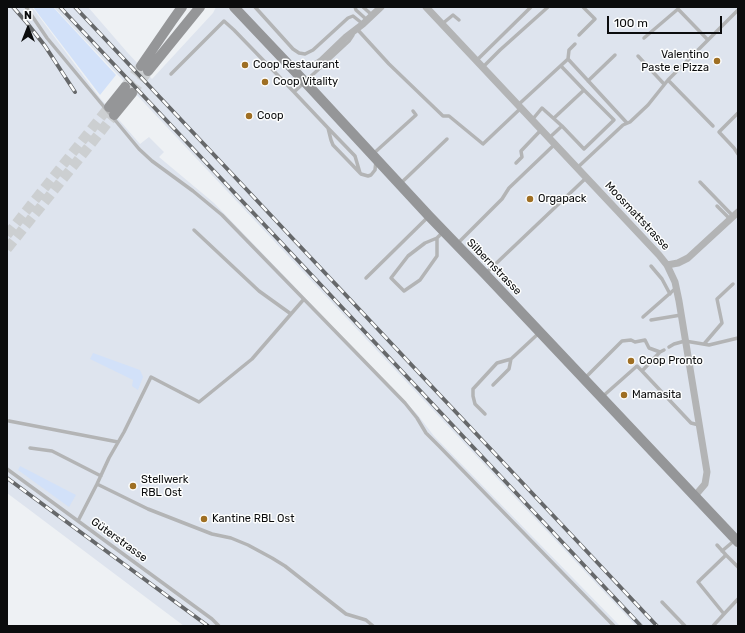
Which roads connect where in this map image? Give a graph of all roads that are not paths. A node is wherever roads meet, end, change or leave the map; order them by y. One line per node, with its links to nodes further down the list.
1 (26, 7): 73 (lane)
2 (182, 7): 15 (street)
3 (200, 7): 15 (street)
4 (207, 7): 15 (street)
5 (255, 7): 17 (lane)
6 (355, 7): 17 (lane)
7 (363, 7): 17 (lane)
8 (381, 7): 17 (street)
9 (531, 7): 26 (lane)
10 (548, 7): 29 (lane)
11 (583, 7): 19 (lane)
12 (233, 8): 27 (street, Silbernstrasse)
13 (428, 8): 18 (street, Moosmattstrasse)
14 (738, 10): 21 (lane)
15 (191, 19)
16 (458, 20): 18 (lane)
17 (365, 22): 27 (street); 33 (lane); 38 (lane)
18 (442, 24): 26 (street, Moosmattstrasse)
19 (579, 35)
20 (644, 38): 21 (lane)
21 (708, 40): 31 (lane)
22 (575, 44): 25 (lane)
23 (615, 55): 32 (lane)
24 (638, 56): 34 (lane)
25 (568, 59): 28 (lane); 32 (lane)
26 (476, 61): 29 (street, Moosmattstrasse)
27 (290, 66): 33 (street, Silbernstrasse)
28 (561, 66): 36 (lane); 38 (lane)
29 (483, 67): 38 (street, Moosmattstrasse)
30 (171, 74): 37 (lane)
31 (668, 80): 34 (lane); 46 (lane)
32 (588, 81): 44 (lane)
33 (305, 82): 37 (lane); 53 (street, Silbernstrasse)
34 (664, 84): 44 (lane)
35 (128, 90): 39 (street)
36 (584, 90): 42 (lane); 45 (lane)
37 (294, 92): 47 (lane)
38 (520, 107): 43 (street, Moosmattstrasse)
39 (111, 111)
40 (413, 111): 53 (lane)
41 (738, 113): 52 (lane)
42 (554, 118): 43 (lane); 45 (lane)
43 (532, 120): 48 (street, Moosmattstrasse)
44 (627, 124): 55 (lane)
45 (562, 126): 49 (lane)
46 (712, 126)
47 (328, 128): 56 (lane); 56 (lane)
48 (541, 130): 49 (street, Moosmattstrasse); 54 (lane)
49 (549, 138): 51 (street, Moosmattstrasse)
50 (447, 139): 59 (lane)
51 (555, 144): 55 (street, Moosmattstrasse); 65 (lane)
52 (738, 154)
53 (374, 156): 56 (lane); 59 (street, Silbernstrasse)
54 (516, 163)
55 (577, 168): 57 (street, Moosmattstrasse)
56 (361, 174)
57 (586, 178): 66 (street, Moosmattstrasse); 68 (lane)
58 (700, 182): 62 (lane)
59 (400, 184): 61 (street, Silbernstrasse)
60 (717, 206): 62 (lane)
61 (429, 216): 64 (street, Silbernstrasse); 69 (lane)
62 (734, 216): 66 (street)
63 (194, 230): 74 (lane)
64 (440, 234): 64 (lane); 65 (street, Silbernstrasse)
65 (457, 245): 68 (street, Silbernstrasse)
66 (667, 265): 71 (street, Moosmattstrasse)
67 (651, 266): 72 (lane)
68 (485, 274): 78 (street, Silbernstrasse)
69 (366, 278)
70 (733, 284): 81 (lane)
71 (676, 288): 72 (lane); 75 (street, Moosmattstrasse)
72 (670, 294): 76 (lane)
73 (304, 300): 74 (lane); 108 (lane)
74 (291, 314): 91 (lane)
75 (681, 315): 77 (lane); 80 (street, Moosmattstrasse)
76 (643, 317)
77 (651, 320)
78 (540, 332): 83 (lane); 85 (street, Silbernstrasse)
79 (738, 338): 81 (lane)
80 (685, 341): 81 (lane); 82 (lane); 90 (street, Moosmattstrasse)
81 (704, 344)
82 (669, 347)
83 (511, 359): 86 (lane); 88 (lane)
84 (642, 371): 85 (lane); 87 (lane); 90 (lane)
85 (584, 379): 87 (street, Silbernstrasse)
86 (493, 385)
87 (602, 398): 96 (street, Silbernstrasse)
88 (485, 414)
89 (8, 421): 91 (lane)
90 (699, 425): 96 (street, Moosmattstrasse)
91 (118, 442): 94 (lane)
92 (30, 448): 94 (lane)
93 (7, 469): 97 (lane, Güterstrasse)
94 (101, 476): 95 (lane)
95 (97, 484): 97 (lane); 107 (lane)
96 (694, 497): 98 (street, Silbernstrasse)
97 (78, 521): 106 (lane, Güterstrasse)
98 (737, 541): 100 (lane)
99 (717, 545): 100 (lane)
100 (722, 551): 101 (lane)
101 (726, 555): 102 (lane); 105 (lane)
102 (738, 567)
103 (738, 599): 105 (lane)
104 (662, 602): 109 (lane)
105 (724, 614): 110 (lane)
106 (219, 626)
107 (373, 626)
108 (614, 626)
109 (685, 626)
110 (713, 626)

